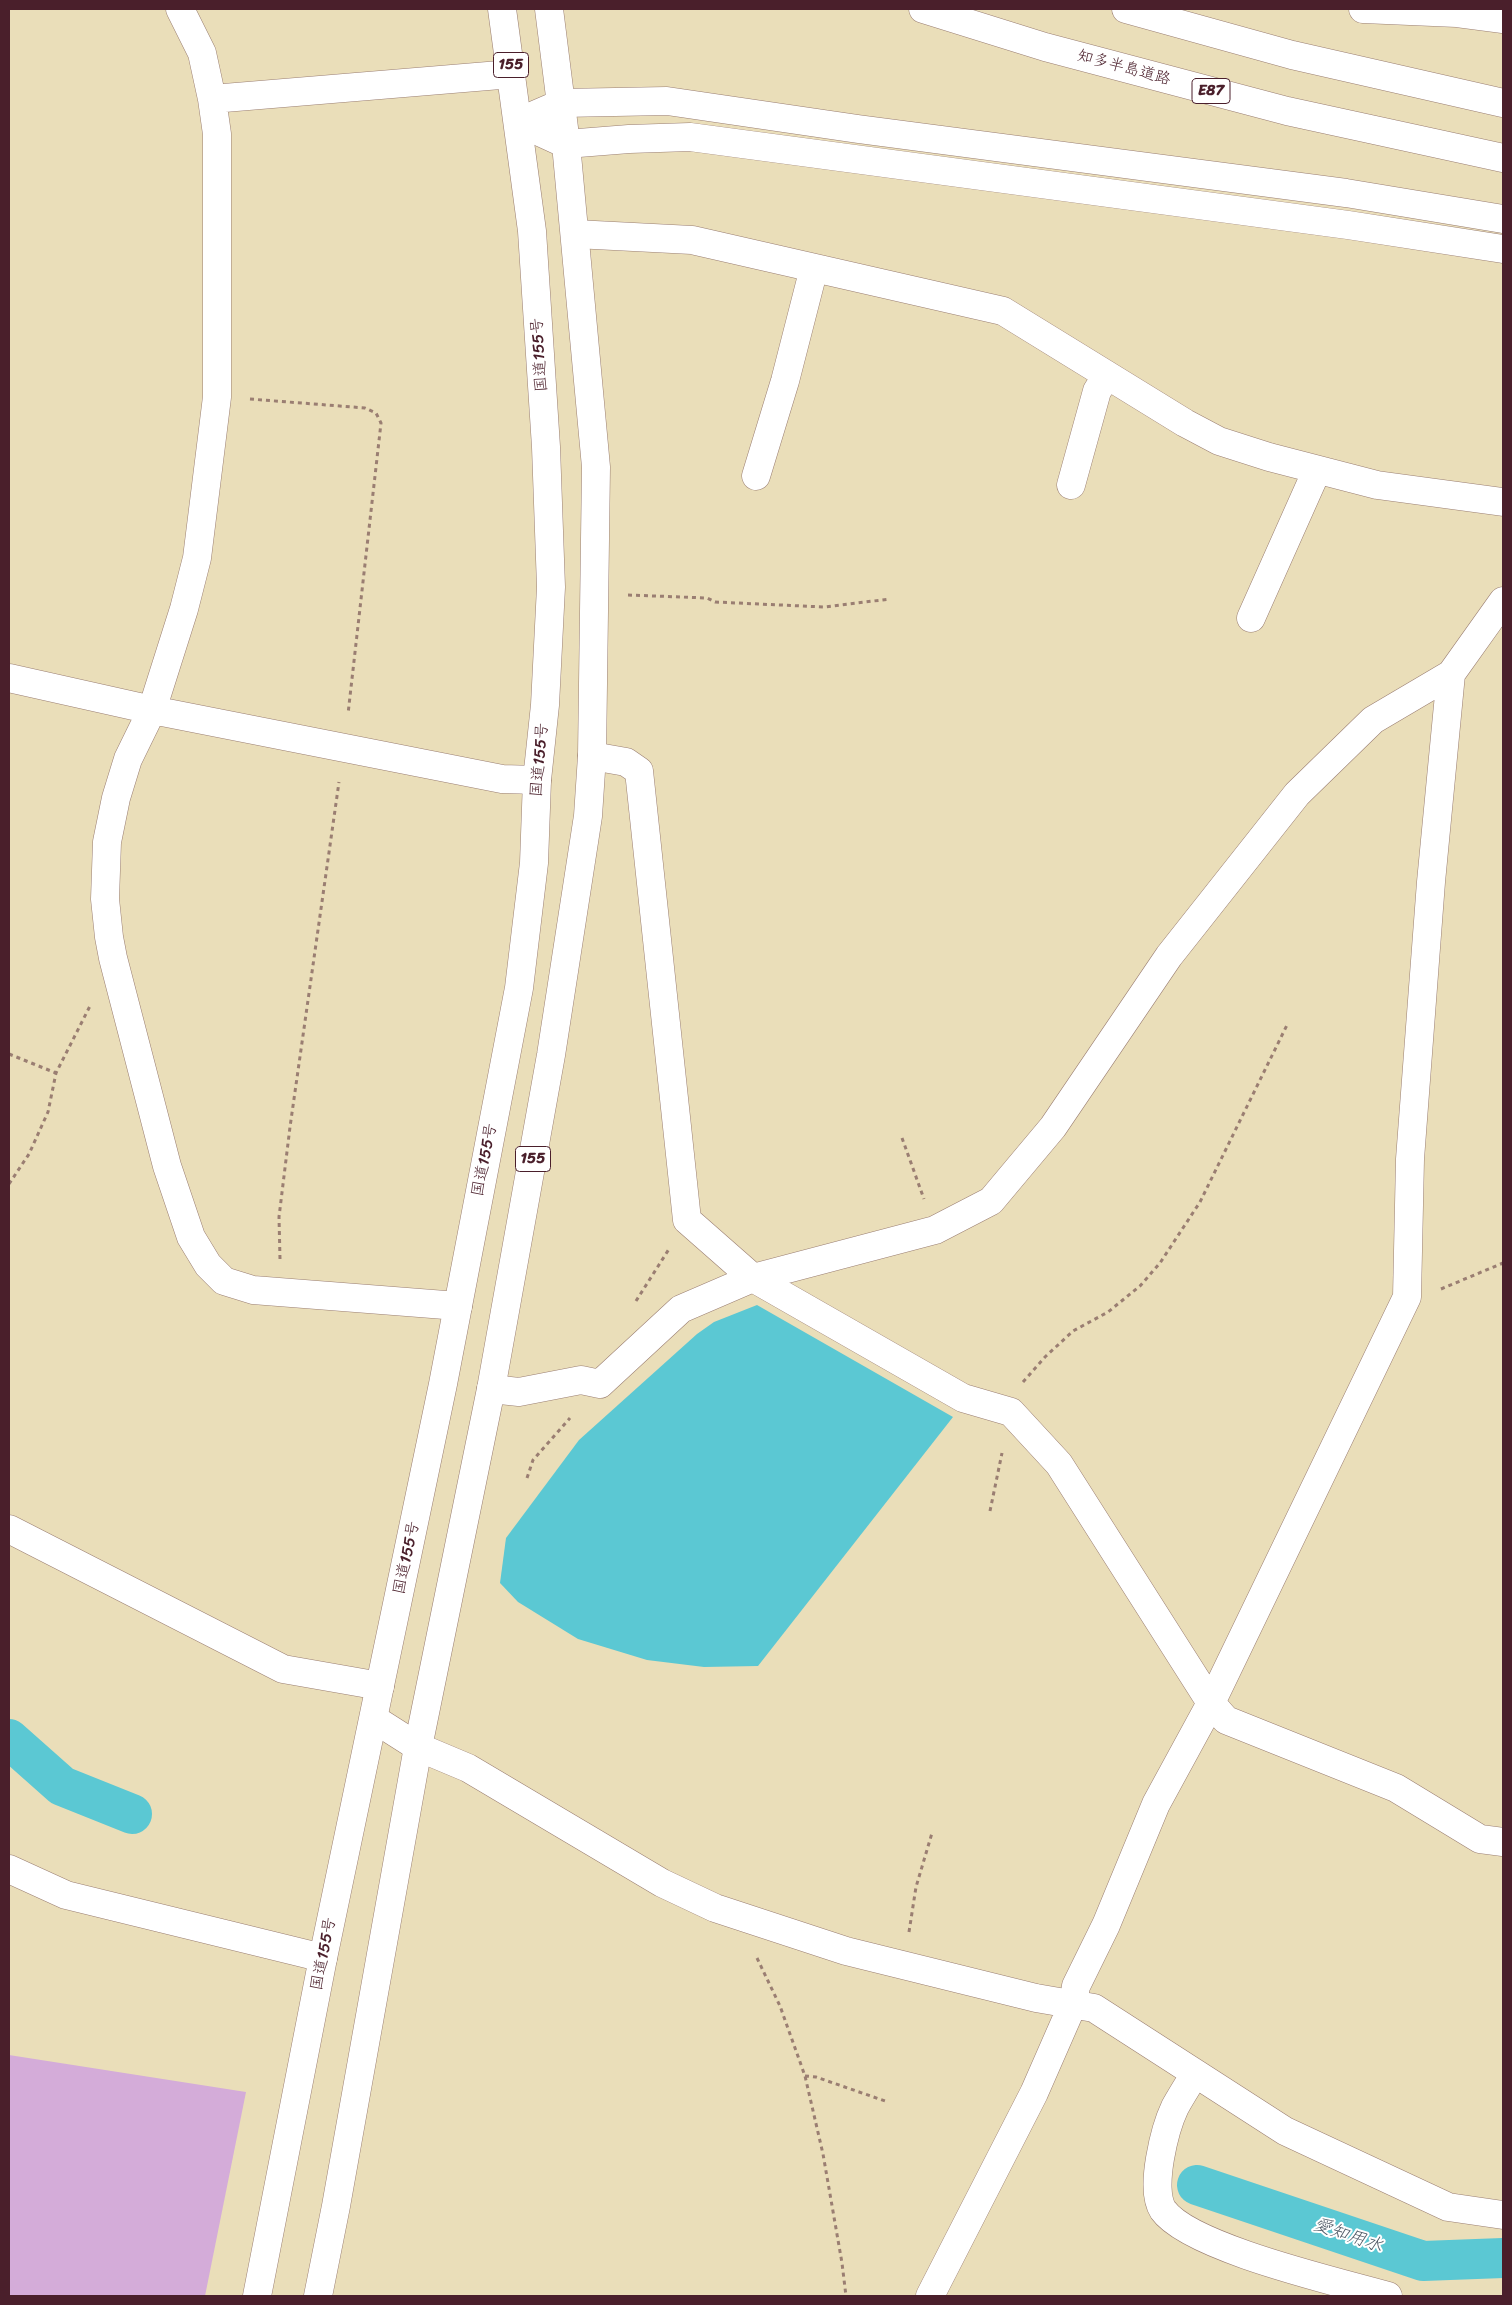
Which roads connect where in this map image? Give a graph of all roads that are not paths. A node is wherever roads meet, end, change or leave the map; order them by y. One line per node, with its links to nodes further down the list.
1 (180, 9): 10 (main road)
2 (502, 9): 9 (main road, 国道155号 / 155)
3 (549, 9): 11 (main road, 155)
4 (923, 9): 15 (main road, 知多半島道路 / E87)
5 (1126, 9): 12 (main road)
6 (1363, 9): 7 (main road)
7 (1457, 11): 8 (main road)
8 (1503, 19)
9 (512, 74): 10 (main road); 13 (main road, 国道155号 / 155)
10 (212, 99): 29 (main road)
11 (562, 103): 13 (main road); 14 (main road, 155); 16 (main road)
12 (1503, 103)
13 (518, 122): 14 (main road); 31 (main road, 国道155号 / 155)
14 (566, 144): 17 (main road, 155); 18 (main road)
15 (1503, 158)
16 (1503, 219)
17 (575, 234): 19 (main road); 30 (main road, 155)
18 (1503, 249)
19 (814, 268): 20 (main road); 22 (main road)
20 (1107, 374): 21 (main road); 23 (main road)
21 (1317, 470): 24 (main road); 26 (main road)
22 (756, 476)
23 (1071, 485)
24 (1503, 502)
25 (1503, 601): 27 (main road)
26 (1251, 618)
27 (1451, 674): 32 (main road); 37 (main road)
28 (9, 678): 29 (main road)
29 (152, 710): 31 (main road); 33 (main road)
30 (592, 756): 32 (main road); 34 (main road, 155)
31 (537, 780): 33 (main road, 国道155号 / 155)
32 (753, 1278): 34 (main road); 37 (main road)
33 (458, 1306): 36 (main road, 国道155号 / 155)
34 (491, 1389): 39 (main road, 155)
35 (9, 1529): 36 (main road)
36 (380, 1686): 38 (main road, 国道155号 / 155)
37 (1211, 1703): 40 (main road); 43 (main road)
38 (374, 1719): 39 (main road); 42 (main road, 国道155号 / 155)
39 (418, 1747): 43 (main road); 47 (main road, 155)
40 (1503, 1842)
41 (9, 1869): 42 (main road)
42 (323, 1958): 46 (main road, 国道155号 / 155)
43 (1073, 2004): 44 (main road); 48 (main road)
44 (1194, 2074): 45 (main road); 49 (main road)
45 (1503, 2215)
46 (257, 2296)
47 (318, 2296)
48 (930, 2296)
49 (1388, 2296)

